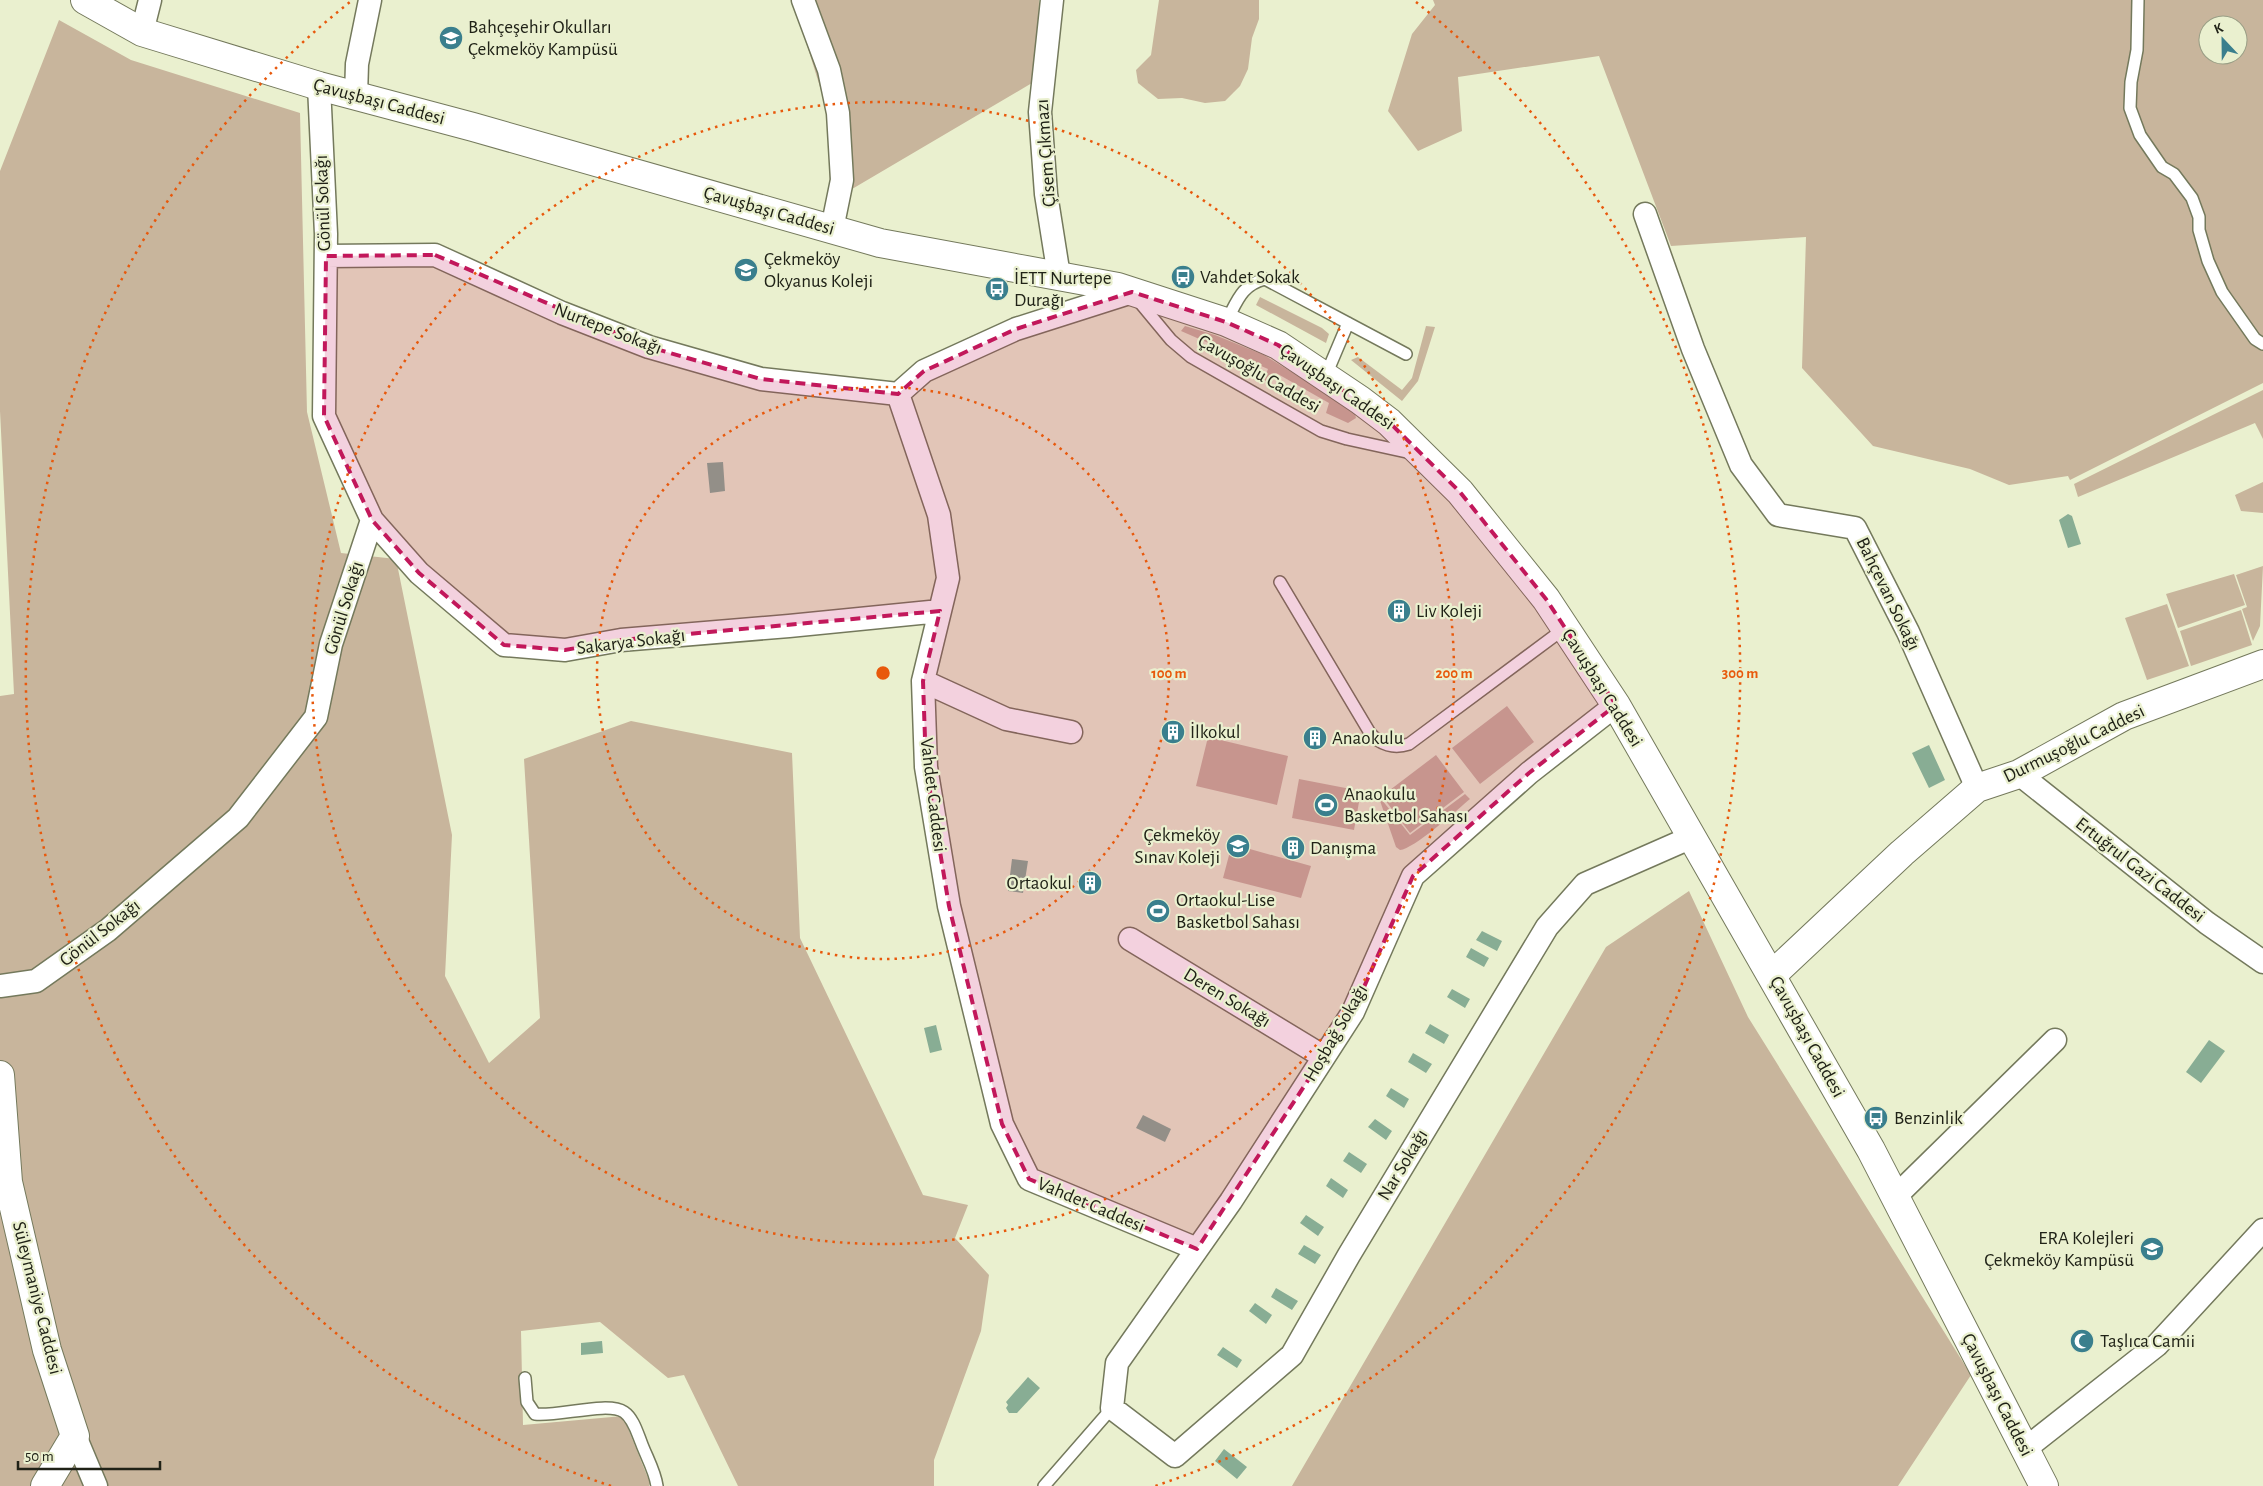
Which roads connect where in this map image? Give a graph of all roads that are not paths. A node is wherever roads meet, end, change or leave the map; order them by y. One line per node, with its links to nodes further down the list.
1 (85, 0): 7 (main road, Çavuşbaşı Caddesi)
2 (150, 0): 7 (street)
3 (370, 0): 9 (street)
4 (803, 0): 11 (street)
5 (1052, 0): 13 (street, Çisem Çıkmazı)
6 (2138, 0): 17 (lane)
7 (142, 32): 8 (main road, Çavuşbaşı Caddesi)
8 (319, 86): 9 (main road, Çavuşbaşı Caddesi); 12 (street, Gönül Sokağı)
9 (356, 96): 11 (main road, Çavuşbaşı Caddesi)
10 (1645, 214): 31 (street, Bahçevan Sokağı)
11 (832, 230): 13 (main road, Çavuşbaşı Caddesi)
12 (326, 256): 20 (street, Nurtepe Sokağı); 22 (street, Gönül Sokağı)
13 (1059, 276): 14 (main road, Çavuşbaşı Caddesi)
14 (1132, 292): 15 (main road, Çavuşbaşı Caddesi); 20 (street); 21 (lane, Çavuşoğlu Caddesi)
15 (1226, 322): 16 (lane); 19 (main road, Çavuşbaşı Caddesi)
16 (1348, 322): 18 (lane); 19 (lane)
17 (2263, 344)
18 (1406, 354)
19 (1326, 375): 21 (main road, Çavuşbaşı Caddesi)
20 (898, 394): 24 (street, Vahdet Caddesi)
21 (1422, 455): 25 (main road, Çavuşbaşı Caddesi)
22 (372, 520): 24 (street, Sakarya Sokağı); 36 (street, Gönül Sokağı)
23 (1280, 582): 25 (lane)
24 (940, 611): 27 (street, Vahdet Caddesi)
25 (1565, 628): 28 (main road, Çavuşbaşı Caddesi)
26 (2263, 664): 30 (main road, Durmuşoğlu Caddesi)
27 (923, 680): 29 (street); 42 (street, Vahdet Caddesi)
28 (1616, 705): 32 (main road, Çavuşbaşı Caddesi); 38 (street, Hoşbağ Sokağı)
29 (1071, 732)
30 (2019, 774): 31 (main road, Durmuşoğlu Caddesi); 34 (street, Ertuğrul Gazi Caddesi)
31 (1977, 788): 35 (main road, Durmuşoğlu Caddesi)
32 (1692, 837): 35 (main road, Çavuşbaşı Caddesi); 44 (street, Nar Sokağı)
33 (1130, 940): 38 (street, Deren Sokağı)
34 (2263, 962)
35 (1772, 975): 40 (main road, Çavuşbaşı Caddesi)
36 (0, 986)
37 (2055, 1040): 40 (street)
38 (1324, 1057): 42 (street, Hoşbağ Sokağı)
39 (0, 1075): 45 (main road, Süleymaniye Caddesi)
40 (1895, 1197): 46 (main road, Çavuşbaşı Caddesi)
41 (2263, 1230): 46 (street)
42 (1197, 1249): 44 (street, Hoşbağ Sokağı)
43 (525, 1378): 49 (lane)
44 (1112, 1408): 50 (lane)
45 (74, 1436): 47 (main road); 48 (street, Süleymaniye Caddesi)
46 (2025, 1449): 51 (main road, Çavuşbaşı Caddesi)
47 (45, 1486)
48 (96, 1486)
49 (657, 1486)
50 (1044, 1486)
51 (2044, 1486)

